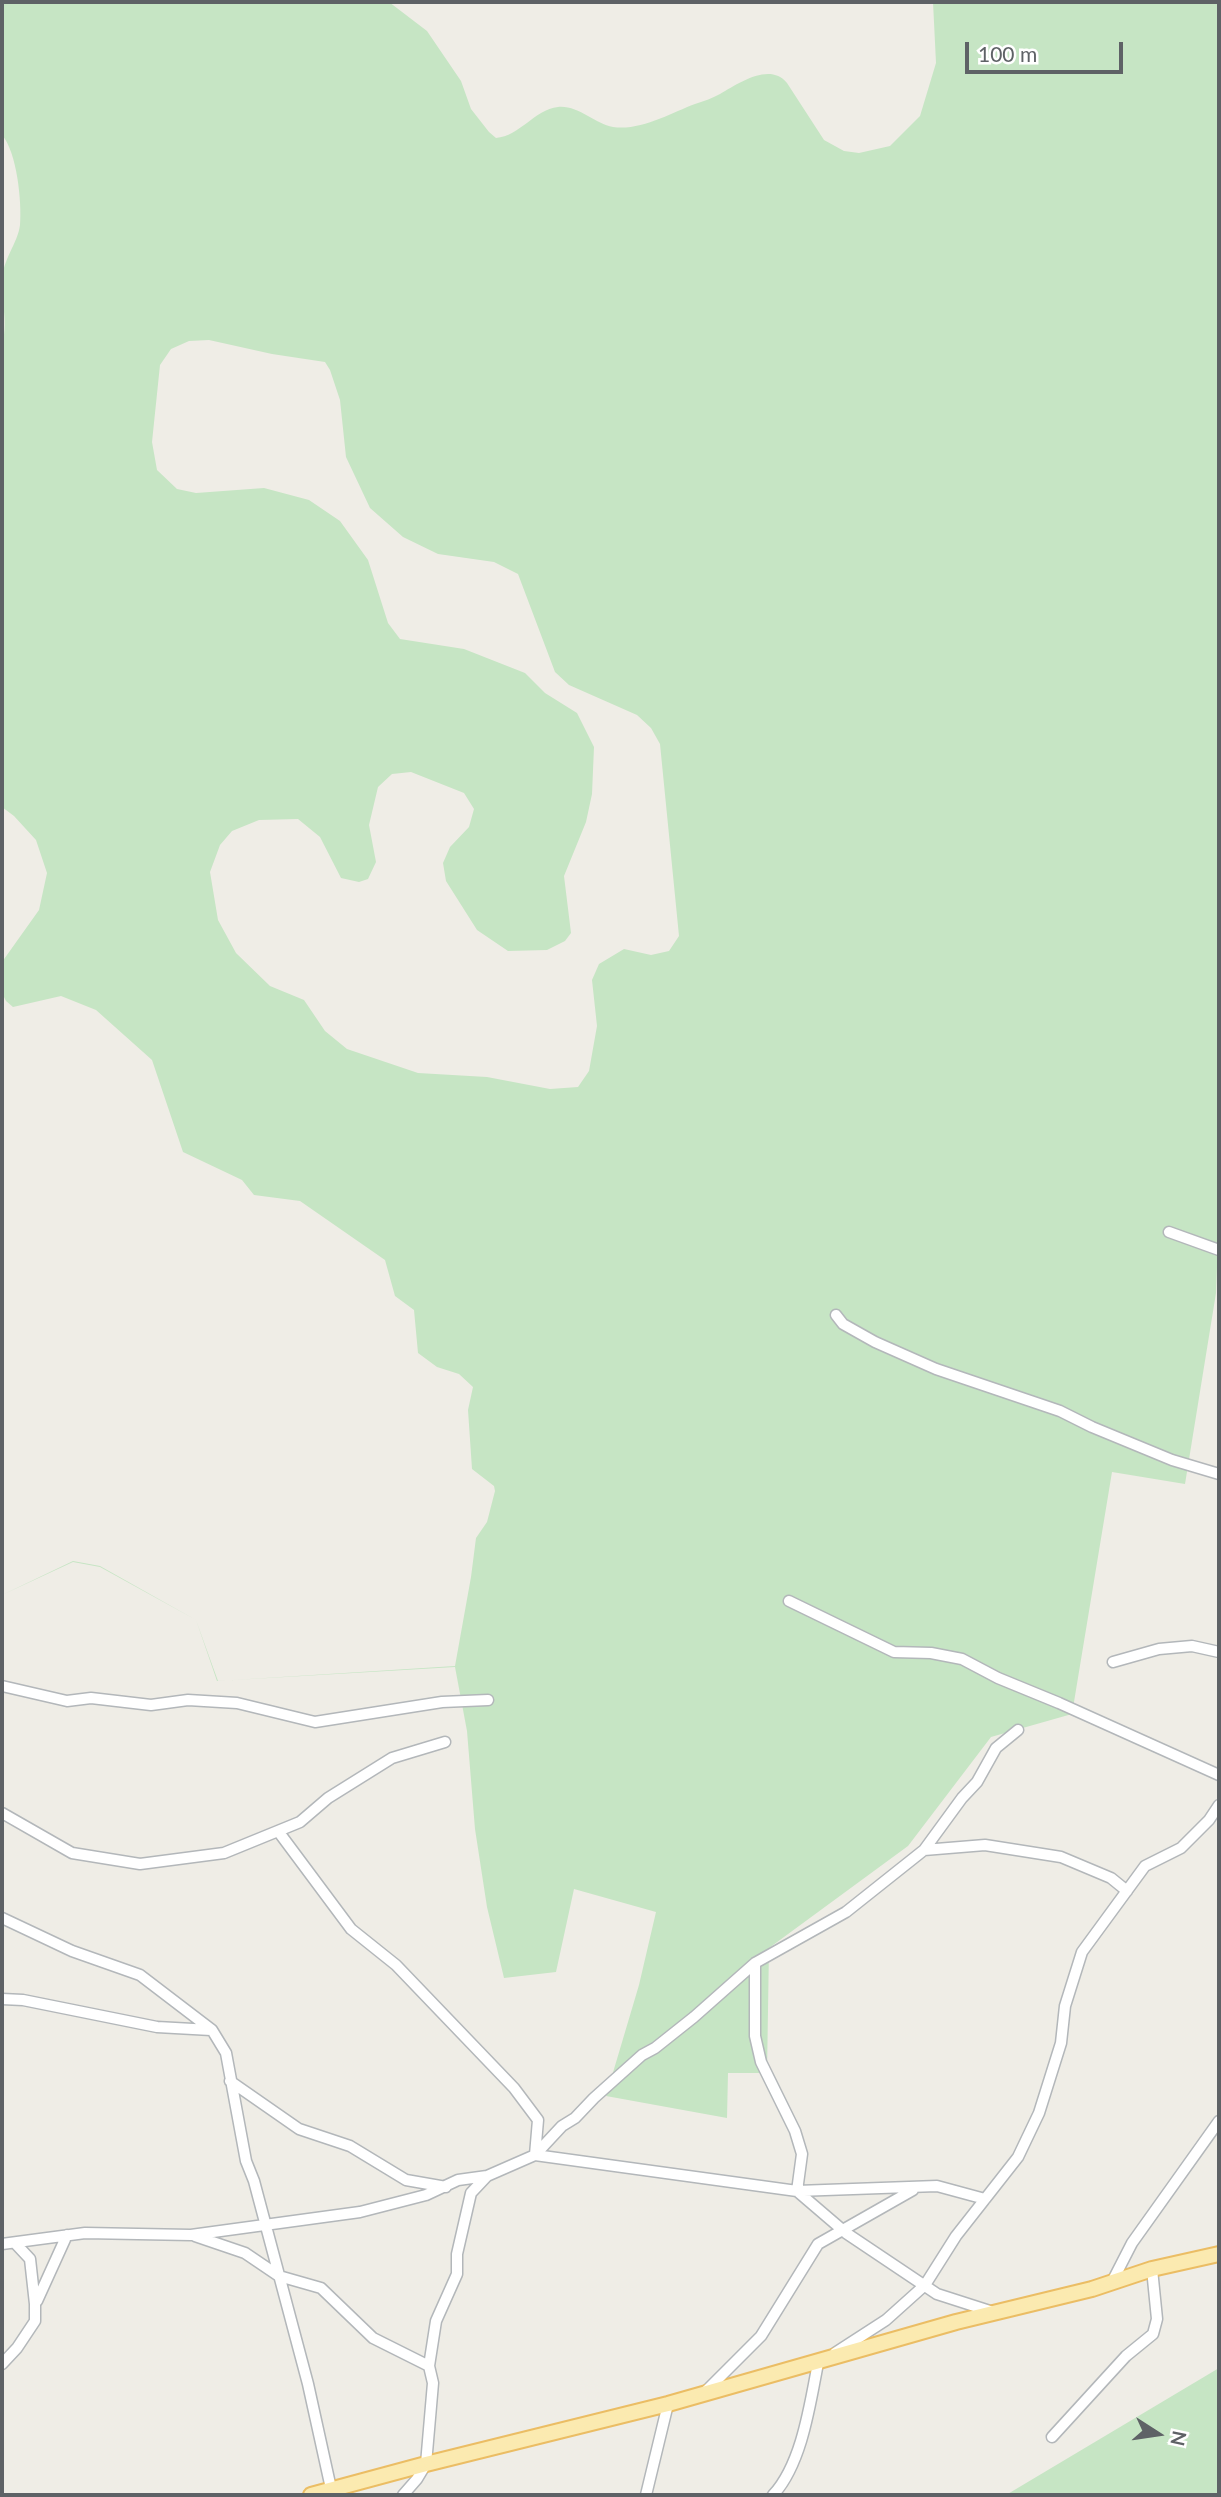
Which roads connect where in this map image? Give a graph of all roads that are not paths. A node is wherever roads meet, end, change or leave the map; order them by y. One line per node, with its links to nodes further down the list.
1 (1169, 1232): 2 (street)
2 (1219, 1250)
3 (836, 1315): 4 (street)
4 (1219, 1474)
5 (789, 1601): 12 (street)
6 (1219, 1652): 7 (street)
7 (1114, 1662)
8 (2, 1686): 9 (street)
9 (488, 1700)
10 (1018, 1730): 17 (street)
11 (445, 1741): 16 (street)
12 (1219, 1775)
13 (1219, 1805): 15 (street)
14 (2, 1813): 16 (street)
15 (1216, 1815): 18 (street)
16 (278, 1831): 25 (street)
17 (925, 1850): 18 (street); 20 (street)
18 (1127, 1891): 30 (street)
19 (2, 1918): 22 (street)
20 (755, 1963): 25 (street); 29 (street)
21 (2, 1999): 22 (street)
22 (212, 2030): 23 (street)
23 (230, 2081): 27 (street); 31 (street)
24 (1219, 2120): 40 (street)
25 (536, 2155): 26 (street); 29 (street)
26 (487, 2176): 27 (street); 46 (street)
27 (446, 2187): 31 (street)
28 (916, 2188): 29 (street); 30 (street); 32 (street)
29 (797, 2191): 32 (street)
30 (985, 2199): 41 (street)
31 (265, 2226): 34 (street); 39 (street)
32 (841, 2229): 41 (street); 47 (street)
33 (67, 2235): 34 (street); 35 (street); 42 (street)
34 (191, 2235): 39 (street)
35 (15, 2243): 36 (street); 42 (street)
36 (2, 2244)
37 (1219, 2254): 38 (main road)
38 (1152, 2269): 40 (main road); 49 (street)
39 (279, 2276): 46 (street); 51 (street)
40 (1112, 2282): 43 (main road)
41 (925, 2285): 43 (street); 44 (street)
42 (36, 2304): 45 (street)
43 (996, 2314): 44 (main road)
44 (818, 2363): 47 (main road); 55 (street)
45 (2, 2364)
46 (429, 2367): 50 (street)
47 (702, 2395): 48 (main road)
48 (668, 2404): 50 (main road); 54 (street)
49 (1052, 2437)
50 (426, 2464): 51 (main road); 53 (street)
51 (332, 2492): 52 (main road)
52 (311, 2495)
53 (403, 2495)
54 (646, 2495)
55 (773, 2495)

